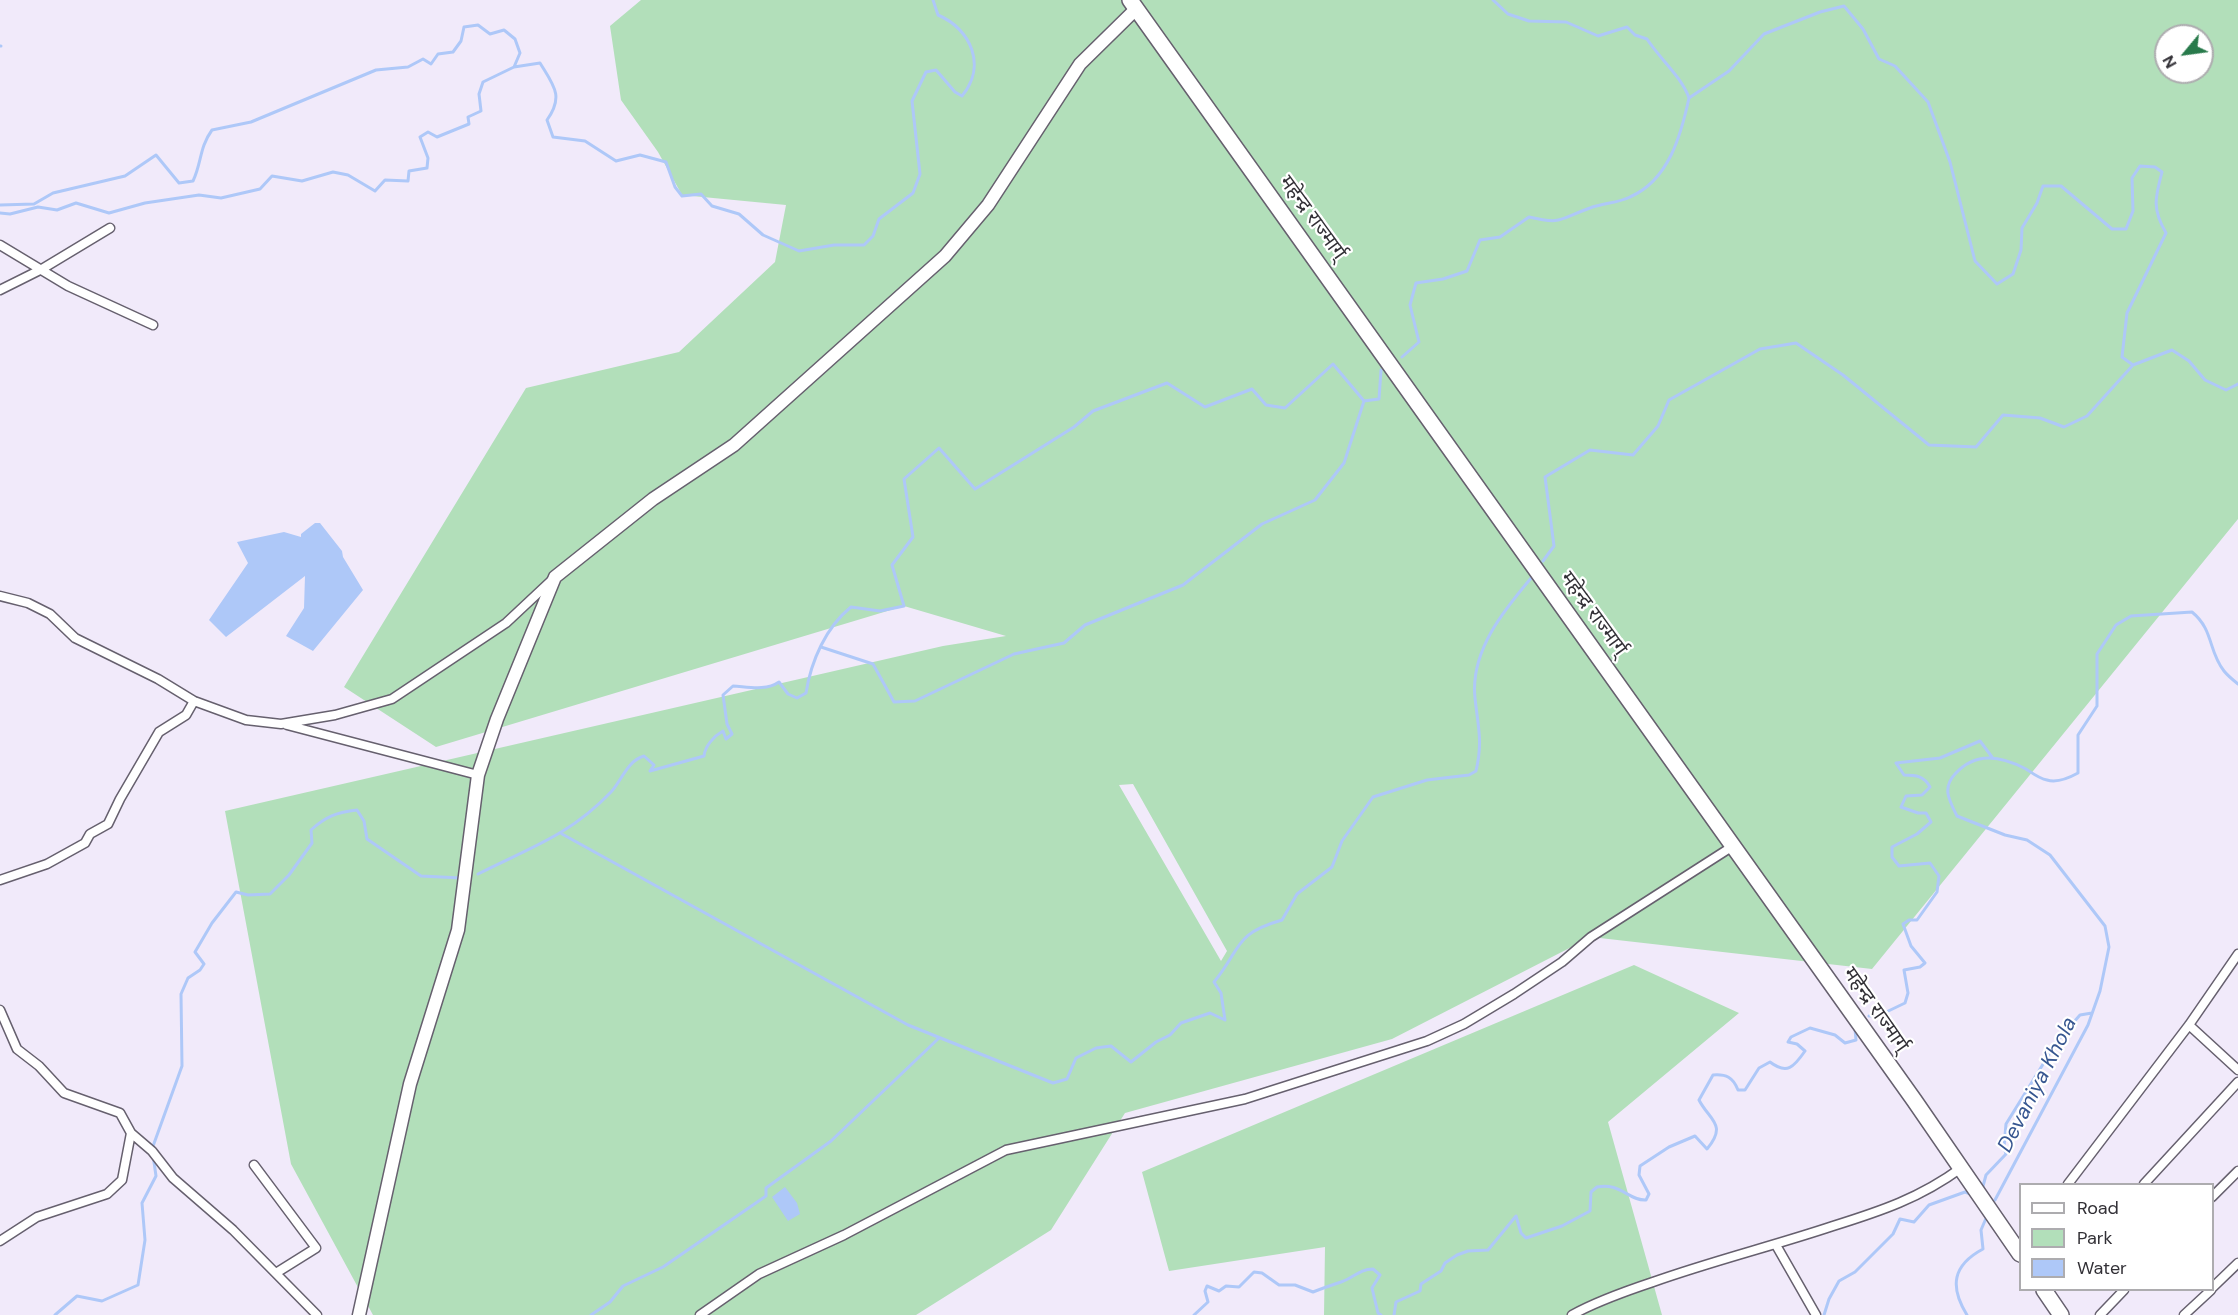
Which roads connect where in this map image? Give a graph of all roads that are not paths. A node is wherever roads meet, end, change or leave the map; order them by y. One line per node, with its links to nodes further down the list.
1 (1133, 4): 7 (street); 12 (highway, महेन्द्र राज्मार्ग्)
2 (110, 228): 4 (street)
3 (0, 245): 4 (street)
4 (42, 269): 5 (street); 6 (street)
5 (0, 290)
6 (153, 325)
7 (555, 577): 10 (street); 11 (street)
8 (0, 596): 9 (street)
9 (194, 700): 10 (street); 13 (street)
10 (281, 724): 11 (street)
11 (478, 775): 36 (street)
12 (1733, 846): 21 (highway, महेन्द्र राज्मार्ग्); 37 (street)
13 (0, 880)
14 (2236, 960): 16 (street)
15 (0, 1010): 19 (street)
16 (2189, 1025): 17 (street); 23 (street)
17 (2238, 1070)
18 (2238, 1082): 24 (street)
19 (130, 1133): 26 (street); 30 (street)
20 (254, 1165): 30 (street)
21 (1961, 1168): 27 (street); 28 (highway, महेन्द्र राज्मार्ग्)
22 (2238, 1171): 25 (street)
23 (2070, 1183)
24 (2146, 1183)
25 (2214, 1195)
26 (0, 1241)
27 (1776, 1245): 38 (street); 39 (street)
28 (2019, 1249)
29 (2238, 1263): 31 (street)
30 (276, 1273): 35 (street)
31 (2214, 1287)
32 (2046, 1291): 40 (highway)
33 (2123, 1291): 41 (street)
34 (2210, 1291): 42 (street)
35 (317, 1315)
36 (359, 1315)
37 (700, 1315)
38 (1572, 1315)
39 (1815, 1315)
40 (2061, 1315)
41 (2100, 1315)
42 (2184, 1315)

